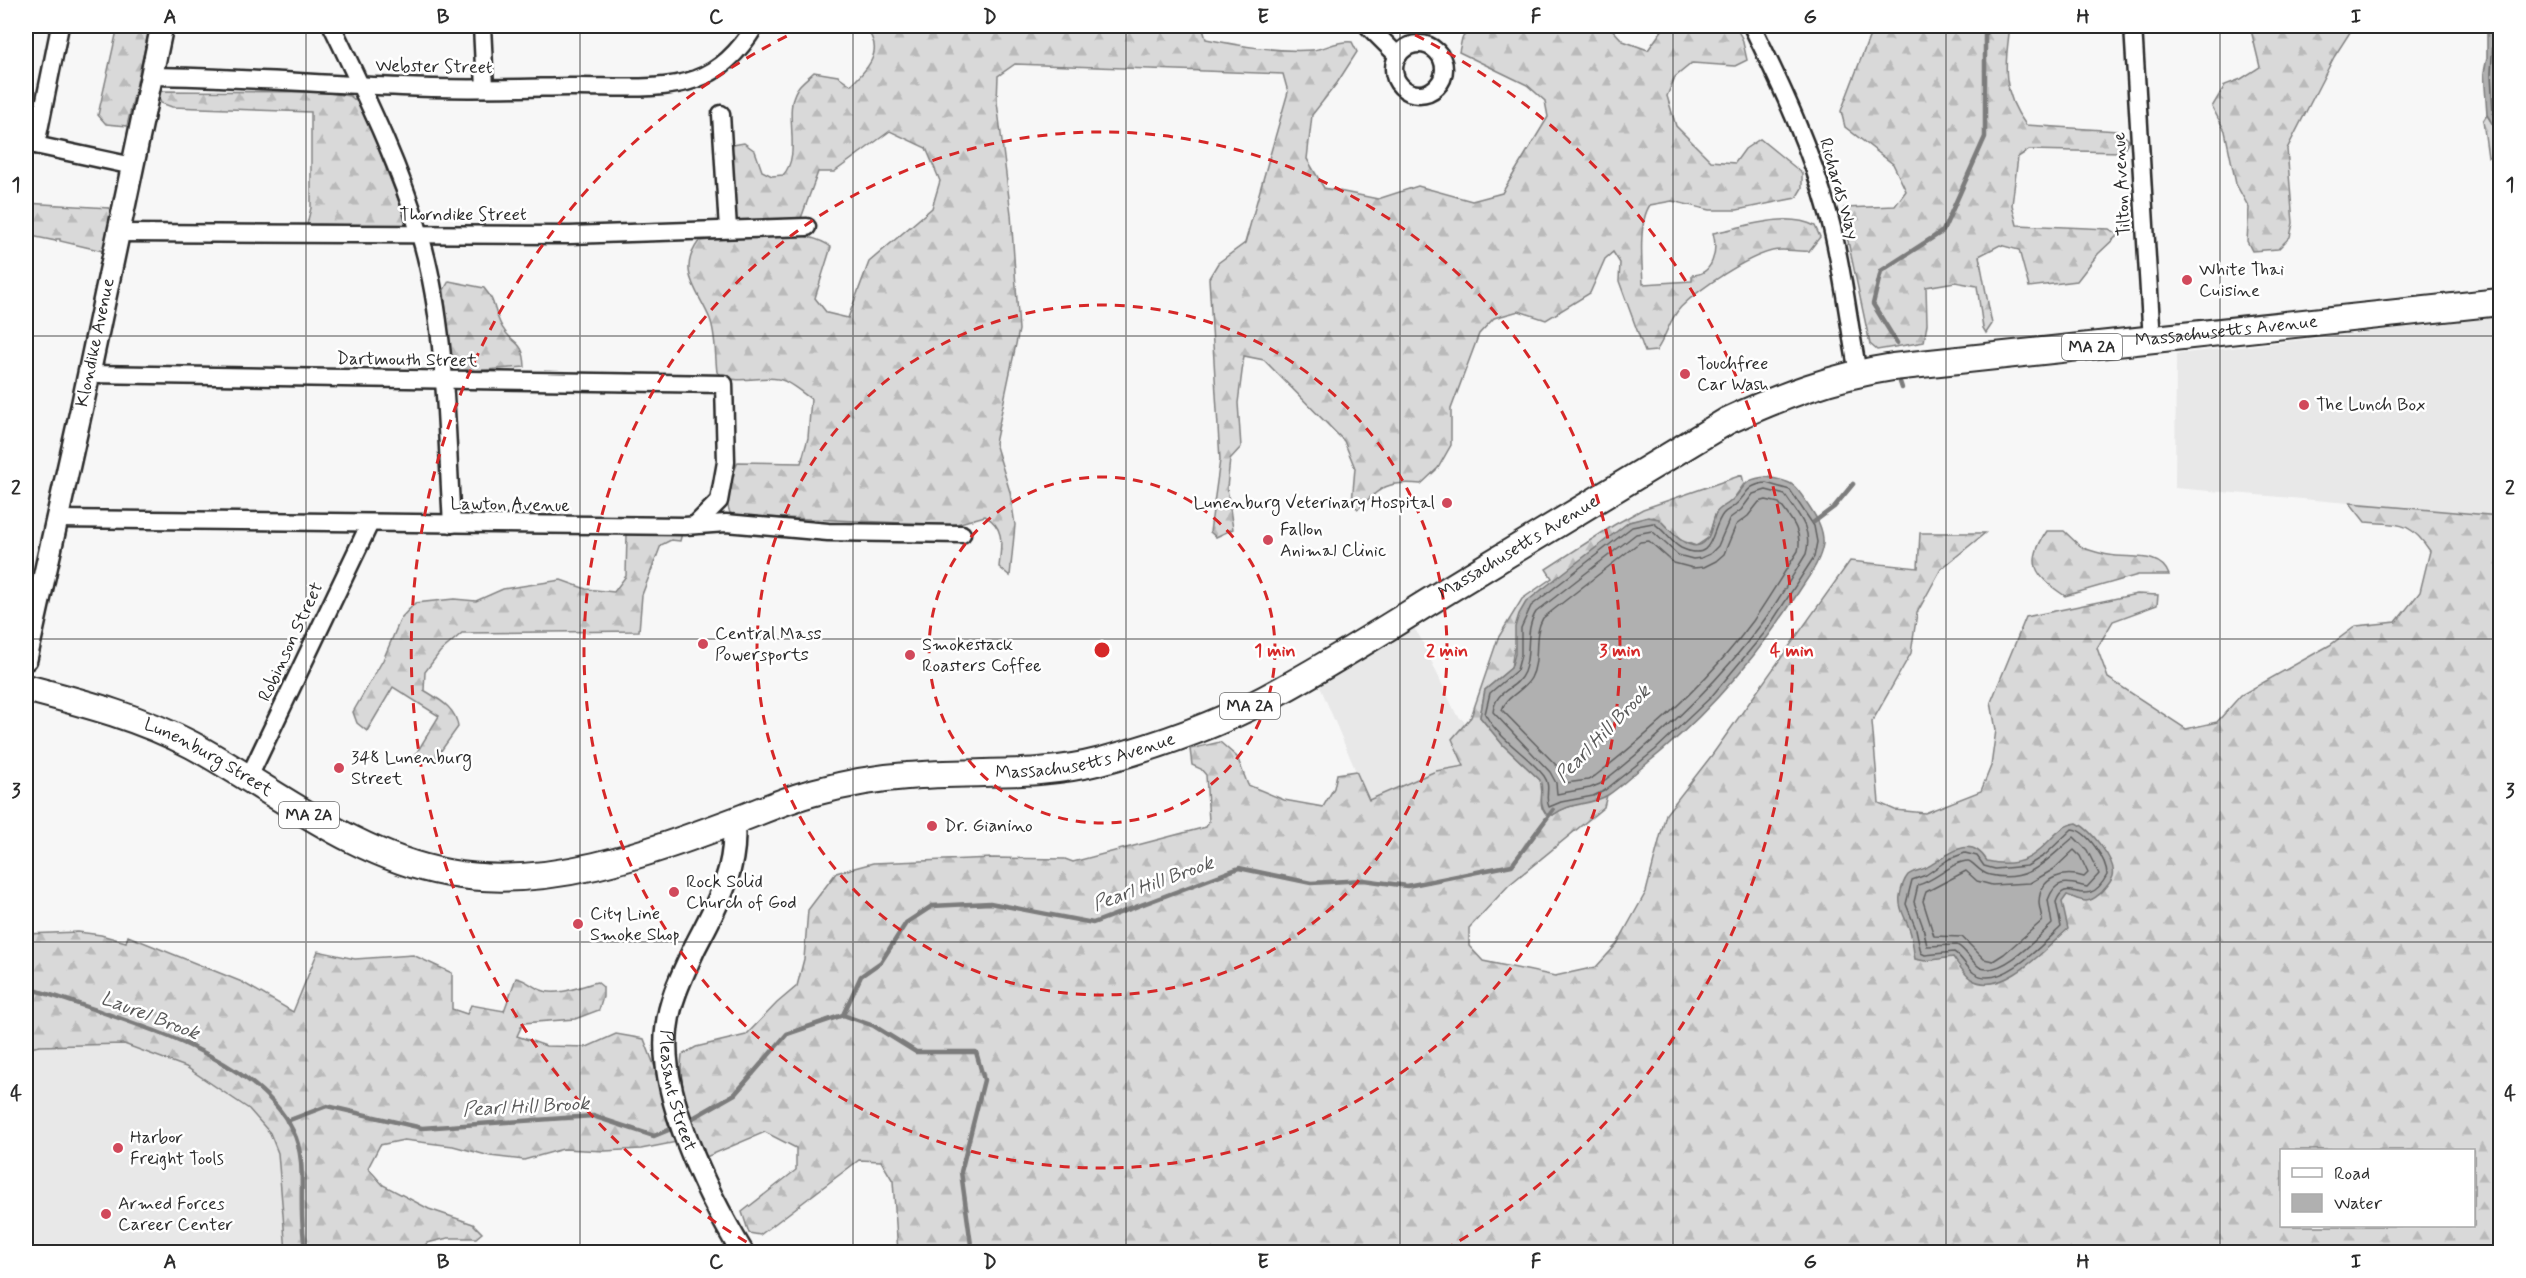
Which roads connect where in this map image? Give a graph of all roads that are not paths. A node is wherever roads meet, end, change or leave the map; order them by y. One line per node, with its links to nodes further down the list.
1 (60, 26): 14 (street)
2 (162, 26): 10 (street, Klondike Avenue)
3 (332, 26): 11 (street)
4 (482, 26): 12 (street)
5 (755, 26): 12 (street, Webster Street)
6 (1368, 26): 9 (street)
7 (1752, 26): 22 (street, Richards Way)
8 (2133, 26): 21 (street, Tilton Avenue)
9 (1398, 56)
10 (153, 76): 11 (street, Webster Street); 15 (street, Klondike Avenue)
11 (360, 85): 12 (street, Webster Street); 19 (street)
12 (485, 88)
13 (721, 114): 17 (street)
14 (31, 144): 15 (street)
15 (133, 166): 18 (street, Klondike Avenue)
16 (807, 227): 17 (street, Thorndike Street)
17 (728, 229): 19 (street, Thorndike Street)
18 (119, 233): 19 (street, Thorndike Street); 23 (street, Klondike Avenue)
19 (420, 234): 24 (street)
20 (2500, 302): 21 (main road, Massachusetts Avenue / MA 2A)
21 (2152, 341): 22 (main road, Massachusetts Avenue / MA 2A)
22 (1858, 373): 33 (main road, Massachusetts Avenue / MA 2A)
23 (89, 374): 24 (street, Dartmouth Street); 25 (street, Klondike Avenue)
24 (442, 380): 27 (street); 28 (street, Dartmouth Street)
25 (57, 519): 26 (street, Lawton Avenue); 30 (street, Klondike Avenue)
26 (369, 523): 27 (street, Lawton Avenue); 32 (street, Robinson Street)
27 (452, 524): 28 (street, Lawton Avenue)
28 (695, 525): 29 (street, Lawton Avenue)
29 (962, 534)
30 (26, 659)
31 (26, 688): 32 (main road, Lunenburg Street / MA 2A)
32 (248, 779): 34 (main road, Lunenburg Street / MA 2A)
33 (733, 821): 34 (main road, Massachusetts Avenue / MA 2A); 35 (street, Pleasant Street)
34 (556, 874)
35 (742, 1252)

